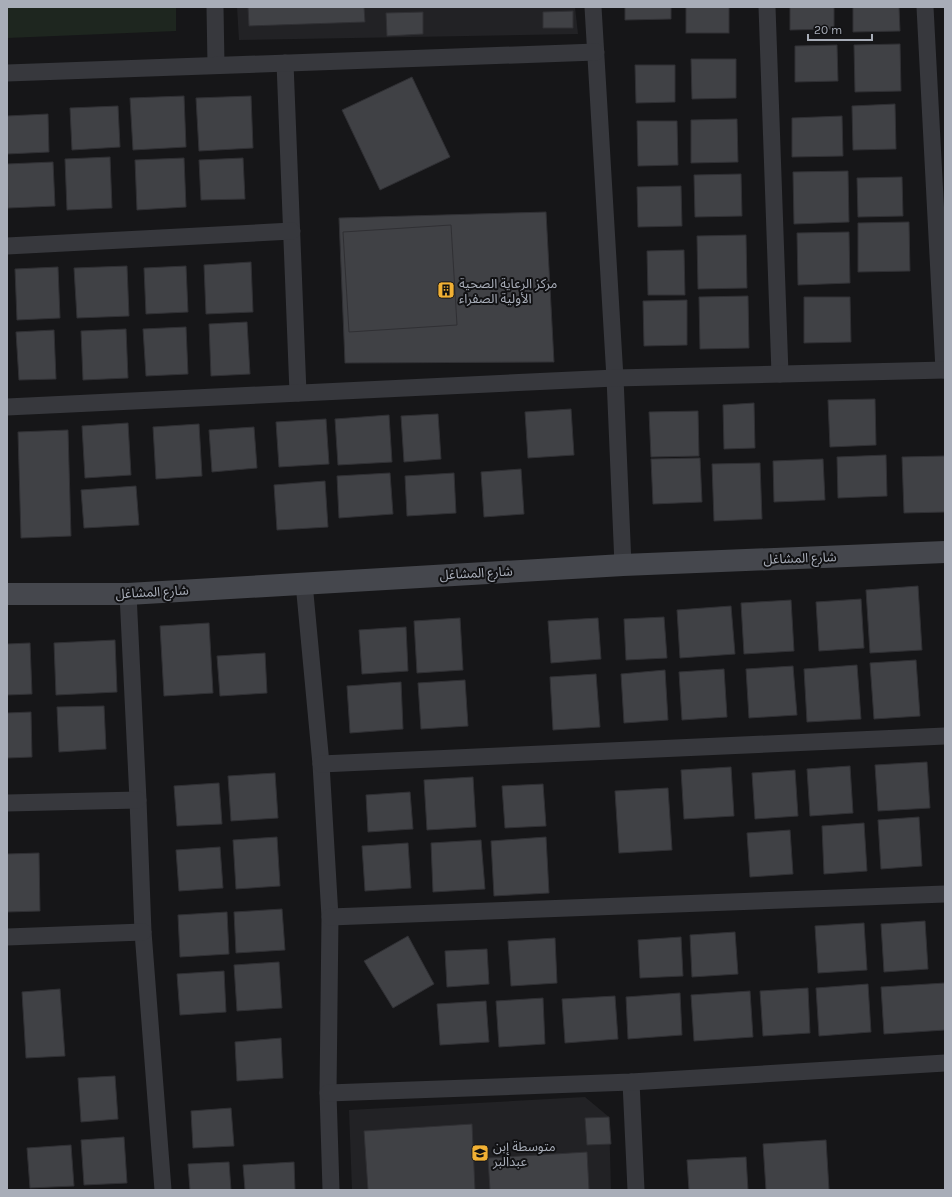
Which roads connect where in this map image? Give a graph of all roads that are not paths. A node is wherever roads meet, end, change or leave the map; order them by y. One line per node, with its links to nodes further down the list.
1 (215, 7): 7 (street)
2 (593, 7): 5 (street)
3 (767, 7): 12 (street)
4 (926, 7): 11 (street)
5 (596, 52): 6 (street); 13 (street)
6 (285, 63): 7 (street); 9 (street)
7 (216, 65): 8 (street)
8 (7, 73)
9 (292, 231): 10 (street); 14 (street)
10 (7, 246)
11 (944, 370): 12 (street)
12 (780, 374): 13 (street)
13 (615, 378): 14 (street); 17 (street)
14 (298, 393): 15 (street)
15 (7, 407)
16 (945, 552): 17 (street, شارع المشاغل)
17 (623, 565): 18 (street, شارع المشاغل)
18 (304, 583): 20 (street, شارع المشاغل); 22 (street)
19 (7, 594): 20 (street, شارع المشاغل)
20 (128, 594): 23 (street)
21 (945, 736): 22 (street)
22 (322, 764): 26 (street)
23 (138, 800): 24 (street); 27 (street)
24 (7, 803)
25 (945, 894): 26 (street)
26 (330, 917): 31 (street)
27 (143, 932): 28 (street); 32 (street)
28 (7, 937)
29 (945, 1063): 30 (street)
30 (631, 1082): 31 (street); 34 (street)
31 (328, 1092): 33 (street)
32 (163, 1190)
33 (331, 1190)
34 (636, 1190)

